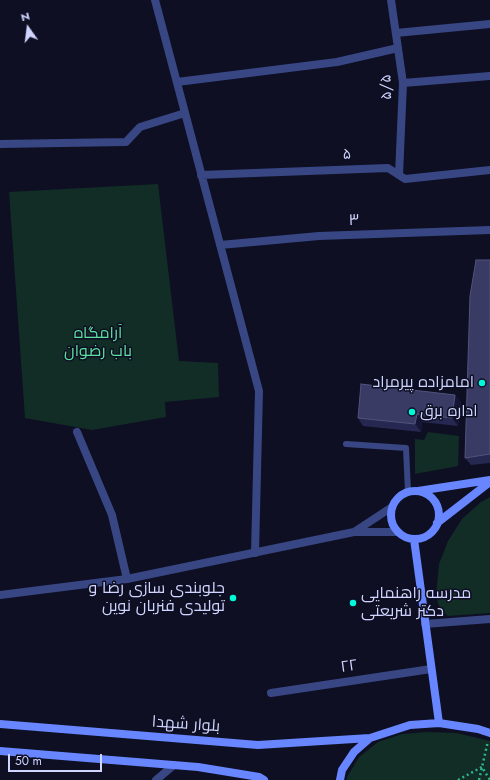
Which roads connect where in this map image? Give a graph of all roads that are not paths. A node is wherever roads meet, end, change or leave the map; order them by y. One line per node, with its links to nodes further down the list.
1 (155, 0): 7 (street)
2 (391, 0): 4 (street, ۵/۵)
3 (490, 24): 4 (street)
4 (396, 33): 5 (street, ۵/۵)
5 (398, 48): 7 (street); 8 (street, ۵/۵)
6 (490, 76): 8 (street)
7 (176, 82): 9 (street)
8 (403, 83): 13 (street, ۵/۵)
9 (185, 113): 10 (street); 12 (street)
10 (0, 144)
11 (490, 170): 13 (street, ۵)
12 (202, 175): 13 (street, ۵); 15 (street)
13 (399, 175)
14 (490, 230): 15 (street, ۳)
15 (220, 245): 25 (street)
16 (77, 432): 26 (street)
17 (346, 444): 19 (lane)
18 (490, 481): 19 (main road); 21 (main road)
19 (412, 492): 20 (main road); 21 (main road)
20 (392, 507): 22 (street); 23 (main road)
21 (437, 523): 24 (main road)
22 (354, 532): 23 (street); 25 (street)
23 (398, 532): 24 (main road)
24 (414, 539): 29 (main road)
25 (255, 553): 26 (street)
26 (128, 579): 27 (street)
27 (0, 595)
28 (490, 619): 29 (street)
29 (425, 624): 30 (main road)
30 (431, 669): 31 (street, ۲۲); 32 (main road)
31 (271, 693)
32 (439, 723): 34 (main road); 35 (main road)
33 (0, 724): 35 (main road, بلوار شهدا)
34 (489, 737)
35 (370, 738): 40 (main road)
36 (0, 751): 37 (main road)
37 (174, 765): 38 (street); 39 (main road)
38 (156, 780)
39 (264, 780)
40 (340, 780)

